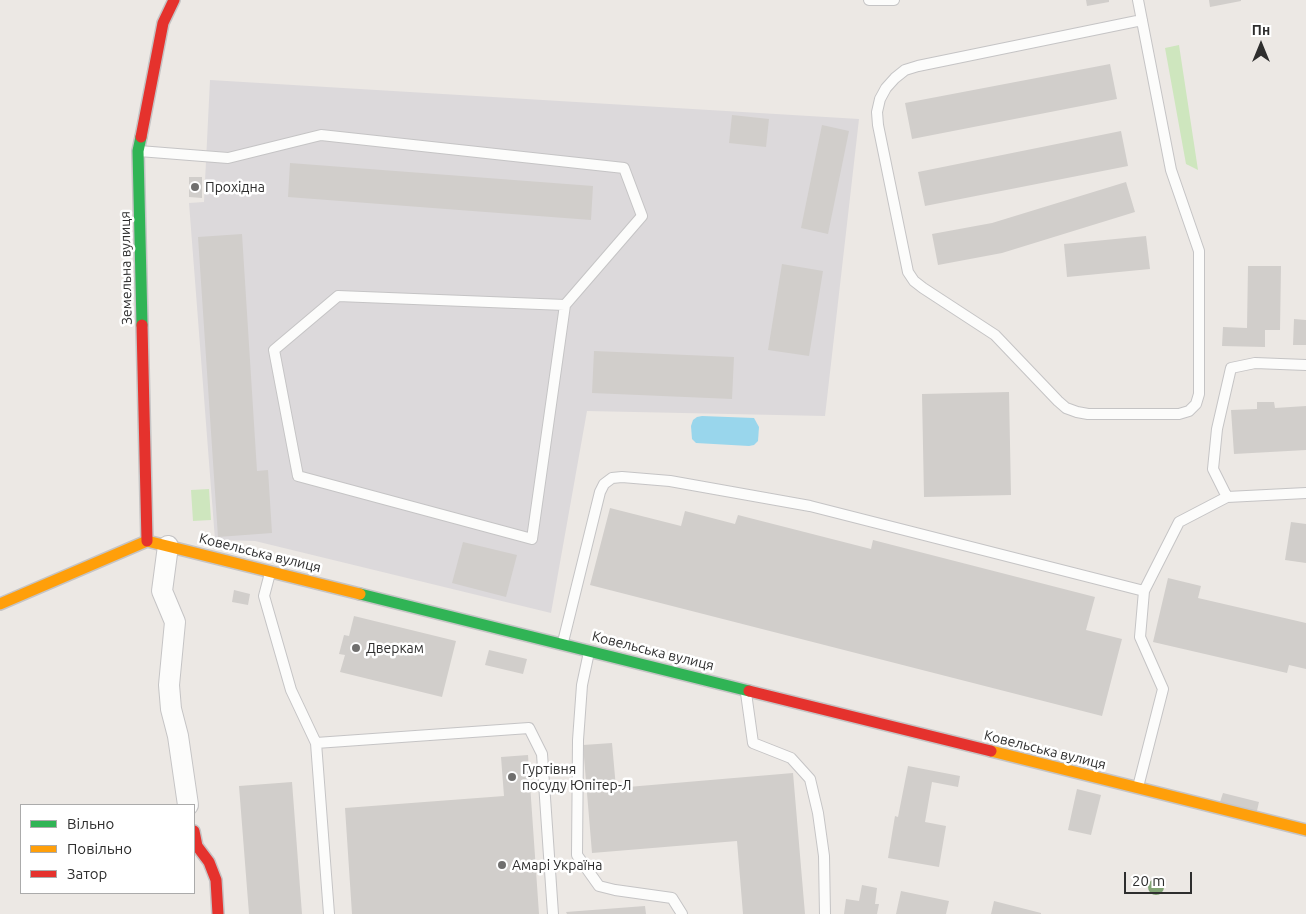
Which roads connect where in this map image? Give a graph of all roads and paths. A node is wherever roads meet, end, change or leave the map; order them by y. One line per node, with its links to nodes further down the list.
1 (174, 0): 6 (street, Земельна вулиця)
2 (869, 0): 3 (lane)
3 (894, 0)
4 (1138, 0): 5 (lane)
5 (1142, 20): 5 (lane)
6 (138, 151): 7 (lane); 11 (street, Земельна вулиця)
7 (565, 305): 7 (lane)
8 (1306, 364): 10 (lane)
9 (1306, 493): 10 (lane)
10 (1226, 498): 14 (lane)
11 (147, 541): 12 (street, Ковельська вулиця); 15 (street)
12 (168, 546): 13 (street, Ковельська вулиця); 21 (street)
13 (270, 572): 16 (street, Ковельська вулиця); 19 (lane)
14 (1144, 591): 16 (lane); 20 (lane)
15 (0, 604)
16 (562, 644): 17 (street, Ковельська вулиця)
17 (589, 651): 18 (street, Ковельська вулиця); 27 (lane)
18 (745, 690): 20 (street, Ковельська вулиця); 28 (lane)
19 (316, 743): 25 (lane); 26 (lane)
20 (1138, 788): 22 (street, Ковельська вулиця)
21 (188, 804)
22 (1306, 830)
23 (195, 836): 24 (street)
24 (218, 914)
25 (330, 914)
26 (553, 914)
27 (682, 914)
28 (825, 914)

